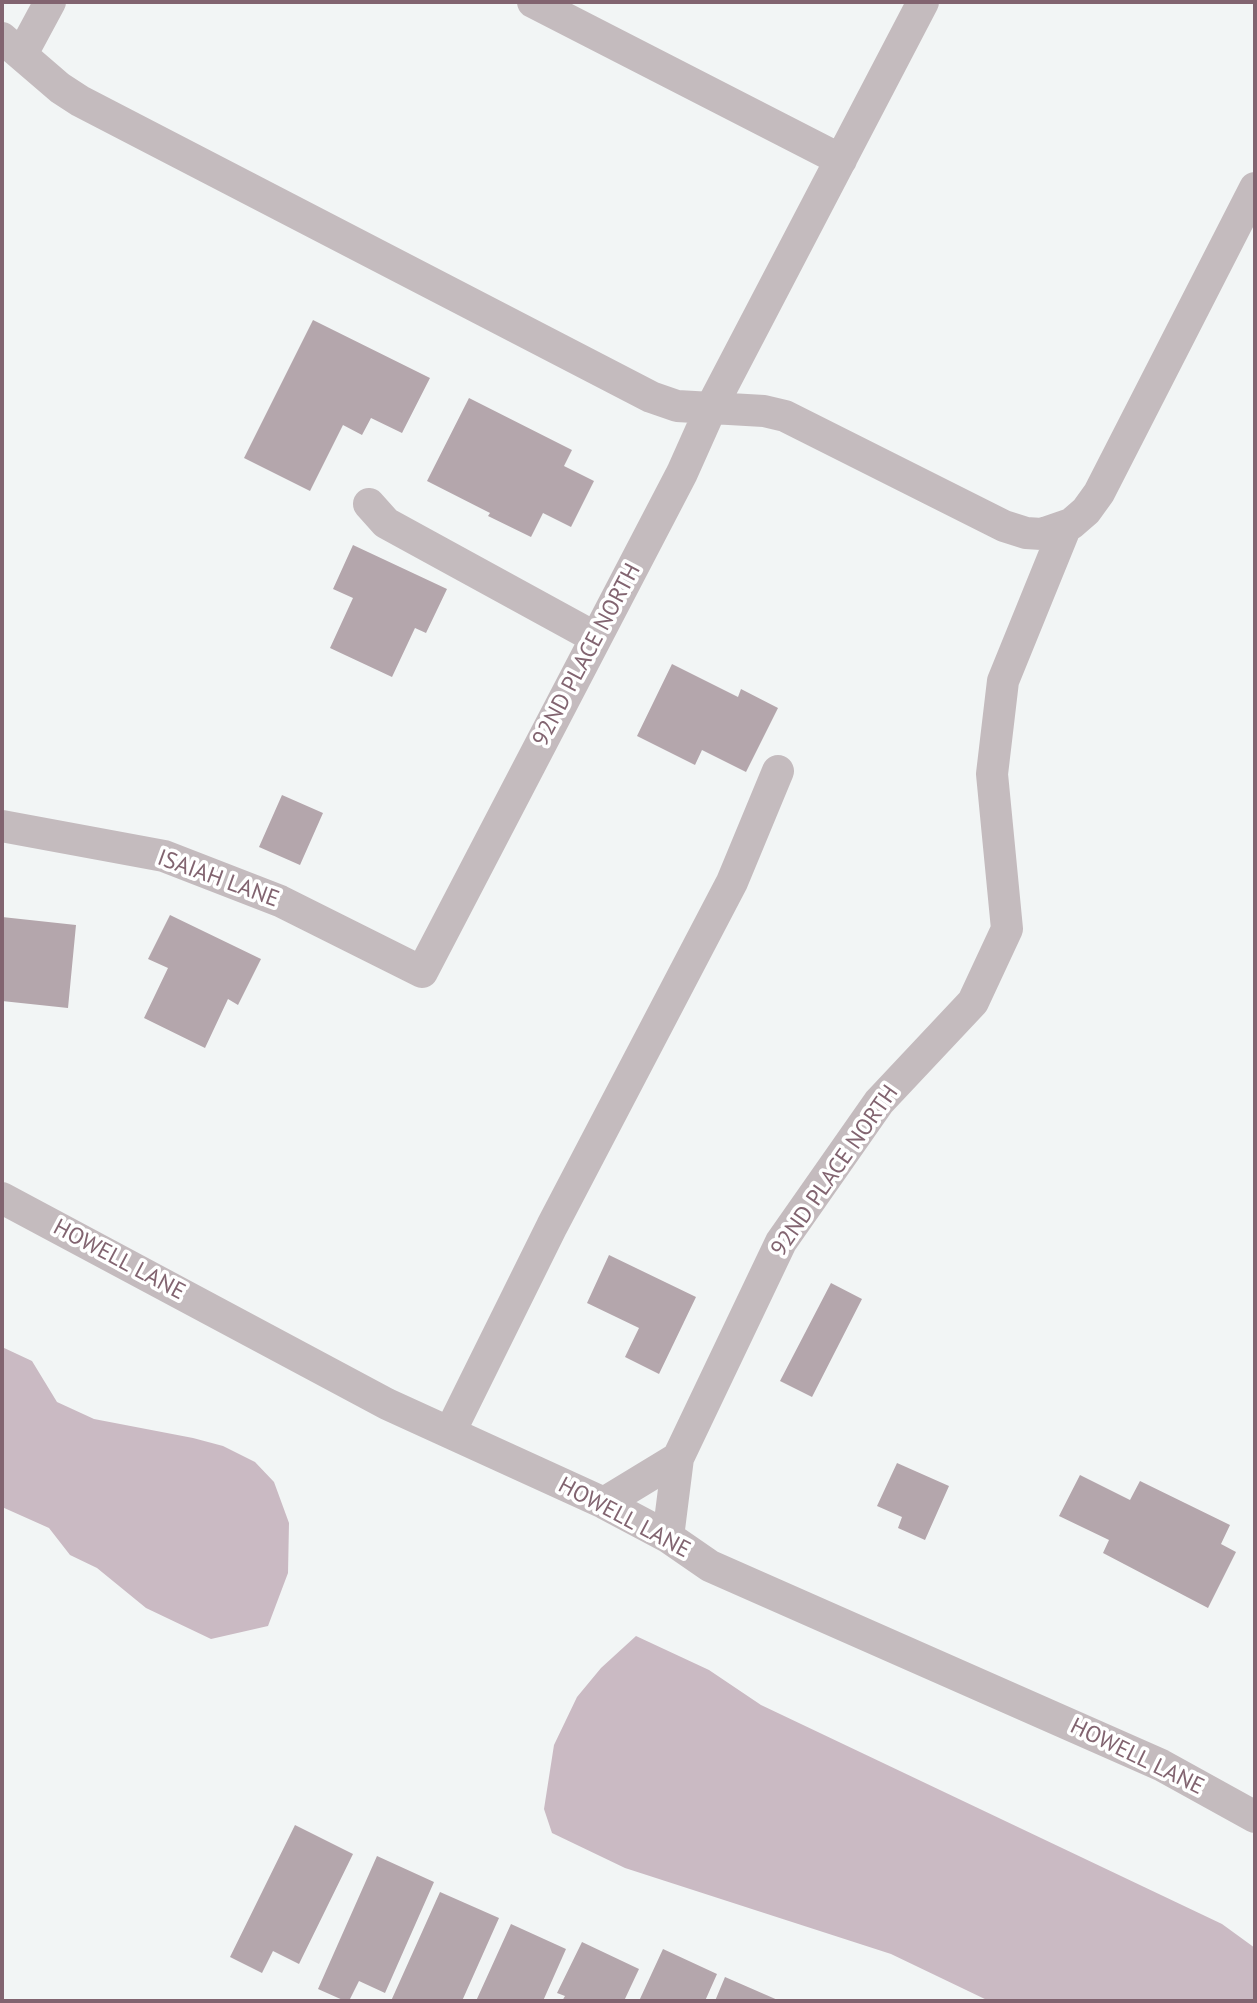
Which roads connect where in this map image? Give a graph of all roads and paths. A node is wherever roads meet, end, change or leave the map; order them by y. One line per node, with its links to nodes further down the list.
1 (50, 2): 4 (street)
2 (533, 2): 5 (street)
3 (923, 2): 5 (street, 92ND PLACE NORTH)
4 (12, 46): 7 (street)
5 (841, 160): 7 (street, 92ND PLACE NORTH)
6 (1255, 188): 9 (street)
7 (711, 408): 9 (street); 10 (street, 92ND PLACE NORTH)
8 (369, 503): 10 (street)
9 (1066, 526): 16 (street, 92ND PLACE NORTH)
10 (596, 638): 13 (street, 92ND PLACE NORTH)
11 (778, 771): 15 (street)
12 (2, 826): 13 (street, ISAIAH LANE)
13 (422, 972)
14 (2, 1198): 15 (street, HOWELL LANE)
15 (450, 1432): 17 (street, HOWELL LANE)
16 (678, 1458): 17 (street); 18 (street, 92ND PLACE NORTH)
17 (604, 1503): 18 (street, HOWELL LANE)
18 (668, 1537): 19 (street, HOWELL LANE)
19 (1255, 1817)

